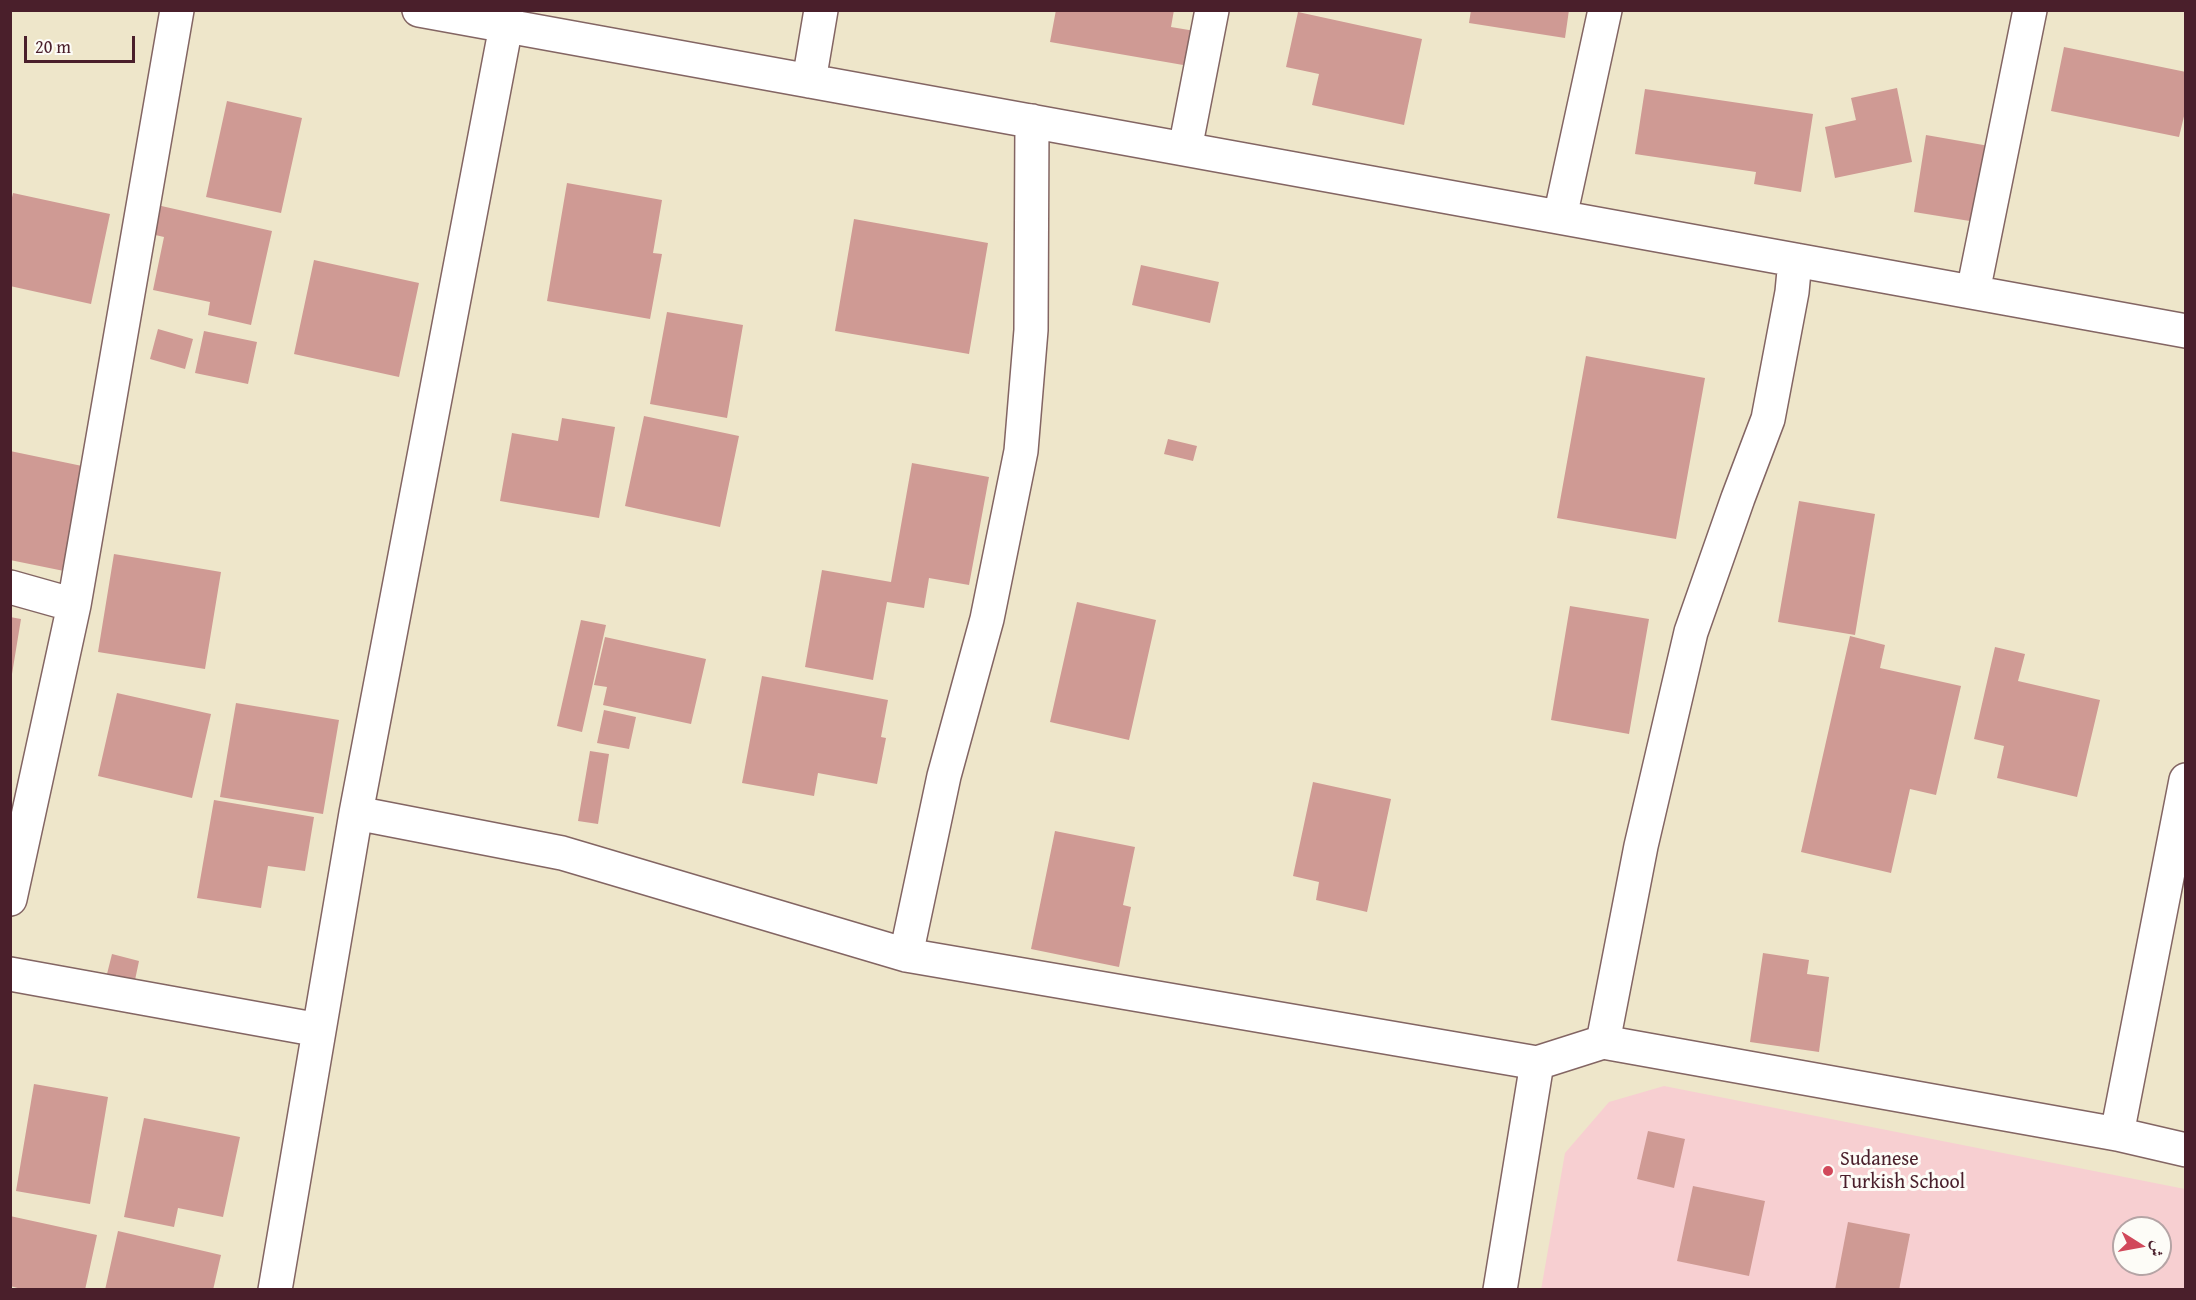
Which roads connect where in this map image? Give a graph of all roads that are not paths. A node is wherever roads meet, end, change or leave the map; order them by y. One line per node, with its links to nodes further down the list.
1 (177, 10): 16 (street)
2 (821, 10): 8 (street)
3 (1212, 10): 10 (street)
4 (1605, 10): 11 (street)
5 (2030, 10): 13 (street)
6 (421, 11): 7 (street)
7 (506, 26): 8 (street); 18 (street)
8 (809, 81): 9 (street)
9 (1032, 121): 10 (street); 20 (street)
10 (1185, 149): 11 (street)
11 (1560, 217): 12 (street)
12 (1796, 260): 13 (street); 23 (street)
13 (1973, 292): 14 (street)
14 (2186, 331)
15 (10, 587): 16 (street)
16 (74, 605): 19 (street)
17 (2186, 780): 25 (street)
18 (356, 813): 20 (street); 22 (street)
19 (10, 898)
20 (906, 956): 24 (street)
21 (10, 974): 22 (street)
22 (319, 1030): 27 (street)
23 (1603, 1042): 24 (street); 25 (street)
24 (1537, 1063): 28 (street)
25 (2117, 1134): 26 (street)
26 (2186, 1150)
27 (275, 1290)
28 (1500, 1290)

